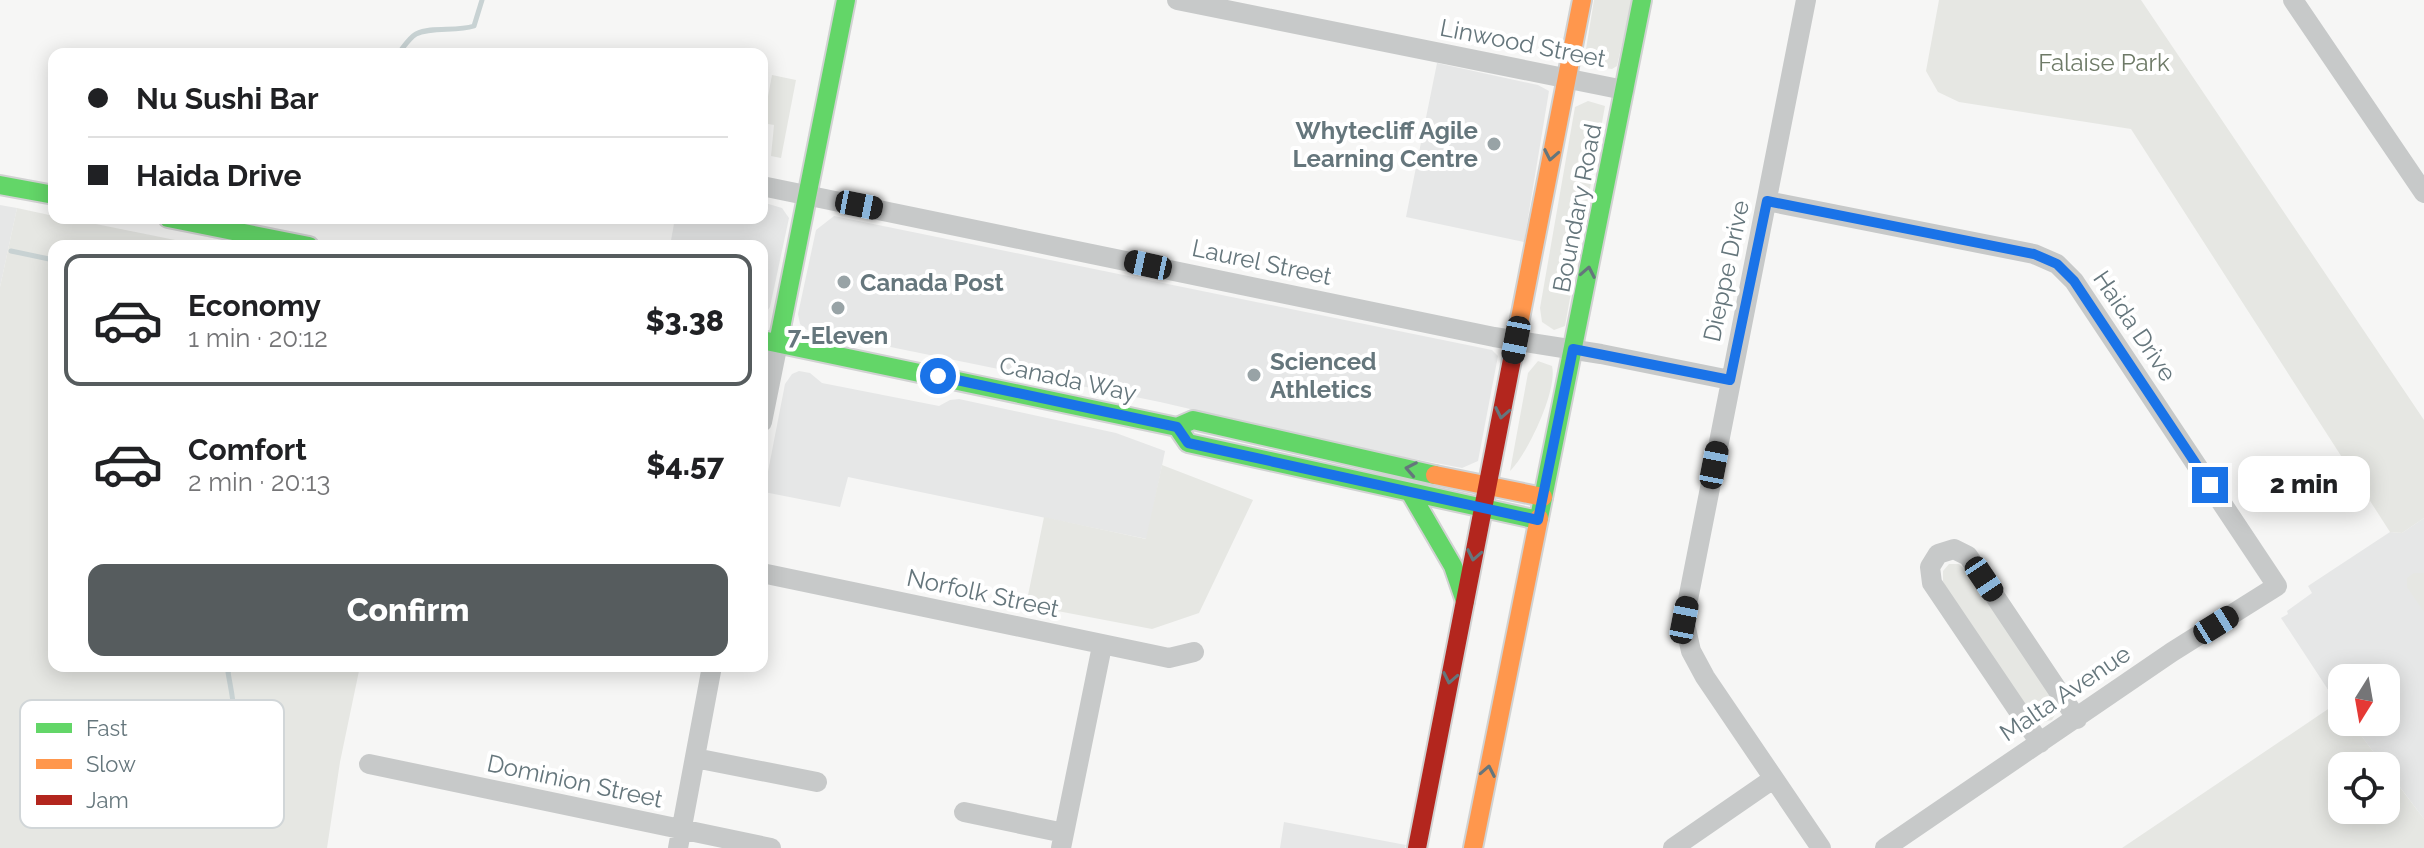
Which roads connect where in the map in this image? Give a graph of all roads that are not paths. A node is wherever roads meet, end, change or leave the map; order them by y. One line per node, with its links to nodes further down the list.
1 (846, 0): 13 (main road)
2 (1177, 0): 7 (street, Linwood Street)
3 (1582, 0): 7 (main road, Boundary Road)
4 (1642, 0): 8 (main road, Boundary Road)
5 (1806, 0): 14 (street, Dieppe Drive)
6 (2293, 0): 11 (street)
7 (1565, 78): 8 (street, Linwood Street); 17 (main road, Boundary Road, one-way to 17)
8 (1624, 90): 19 (main road, Boundary Road, one-way to 8)
9 (0, 185): 12 (main road)
10 (768, 187): 13 (street, Laurel Street)
11 (2424, 193)
12 (48, 194)
13 (807, 195): 17 (street, Laurel Street); 18 (main road)
14 (1767, 201): 21 (street, Dieppe Drive); 29 (street, Haida Drive)
15 (198, 224): 16 (main road)
16 (279, 240)
17 (1516, 340): 19 (street, Laurel Street); 23 (main road, Boundary Road, one-way to 23)
18 (770, 341): 20 (street); 22 (main road, Canada Way)
19 (1573, 349): 21 (street, Laurel Street); 25 (main road, Boundary Road)
20 (768, 361)
21 (1730, 380): 38 (street, Dieppe Drive)
22 (1177, 427): 23 (main road, Canada Way, one-way to 22); 24 (main road, Canada Way)
23 (1488, 485): 25 (main road, Canada Way); 26 (main road, Boundary Road)
24 (1411, 494): 26 (main road, Canada Way); 30 (main road)
25 (1543, 497): 27 (main road, Boundary Road)
26 (1483, 509): 27 (main road, Canada Way); 30 (main road, Boundary Road, one-way to 30)
27 (1538, 520): 45 (main road, Boundary Road, one-way to 27)
28 (768, 574): 31 (street, Norfolk Street)
29 (2277, 586): 34 (street, Malta Avenue)
30 (1465, 601): 44 (main road, Boundary Road, one-way to 44)
31 (1102, 646): 32 (street, Norfolk Street); 42 (street)
32 (1194, 652)
33 (711, 672): 36 (street)
34 (2077, 719): 35 (street, Malta Avenue); 35 (street)
35 (2040, 743): 48 (street, Malta Avenue)
36 (695, 758): 39 (street); 41 (street)
37 (369, 764): 41 (street, Dominion Street)
38 (1773, 779): 46 (street); 47 (street, Dieppe Drive)
39 (817, 782)
40 (964, 812): 42 (street)
41 (680, 839): 43 (street, Dominion Street)
42 (1063, 840)
43 (771, 848)
44 (1417, 848)
45 (1473, 848)
46 (1673, 848)
47 (1821, 848)
48 (1885, 848)

